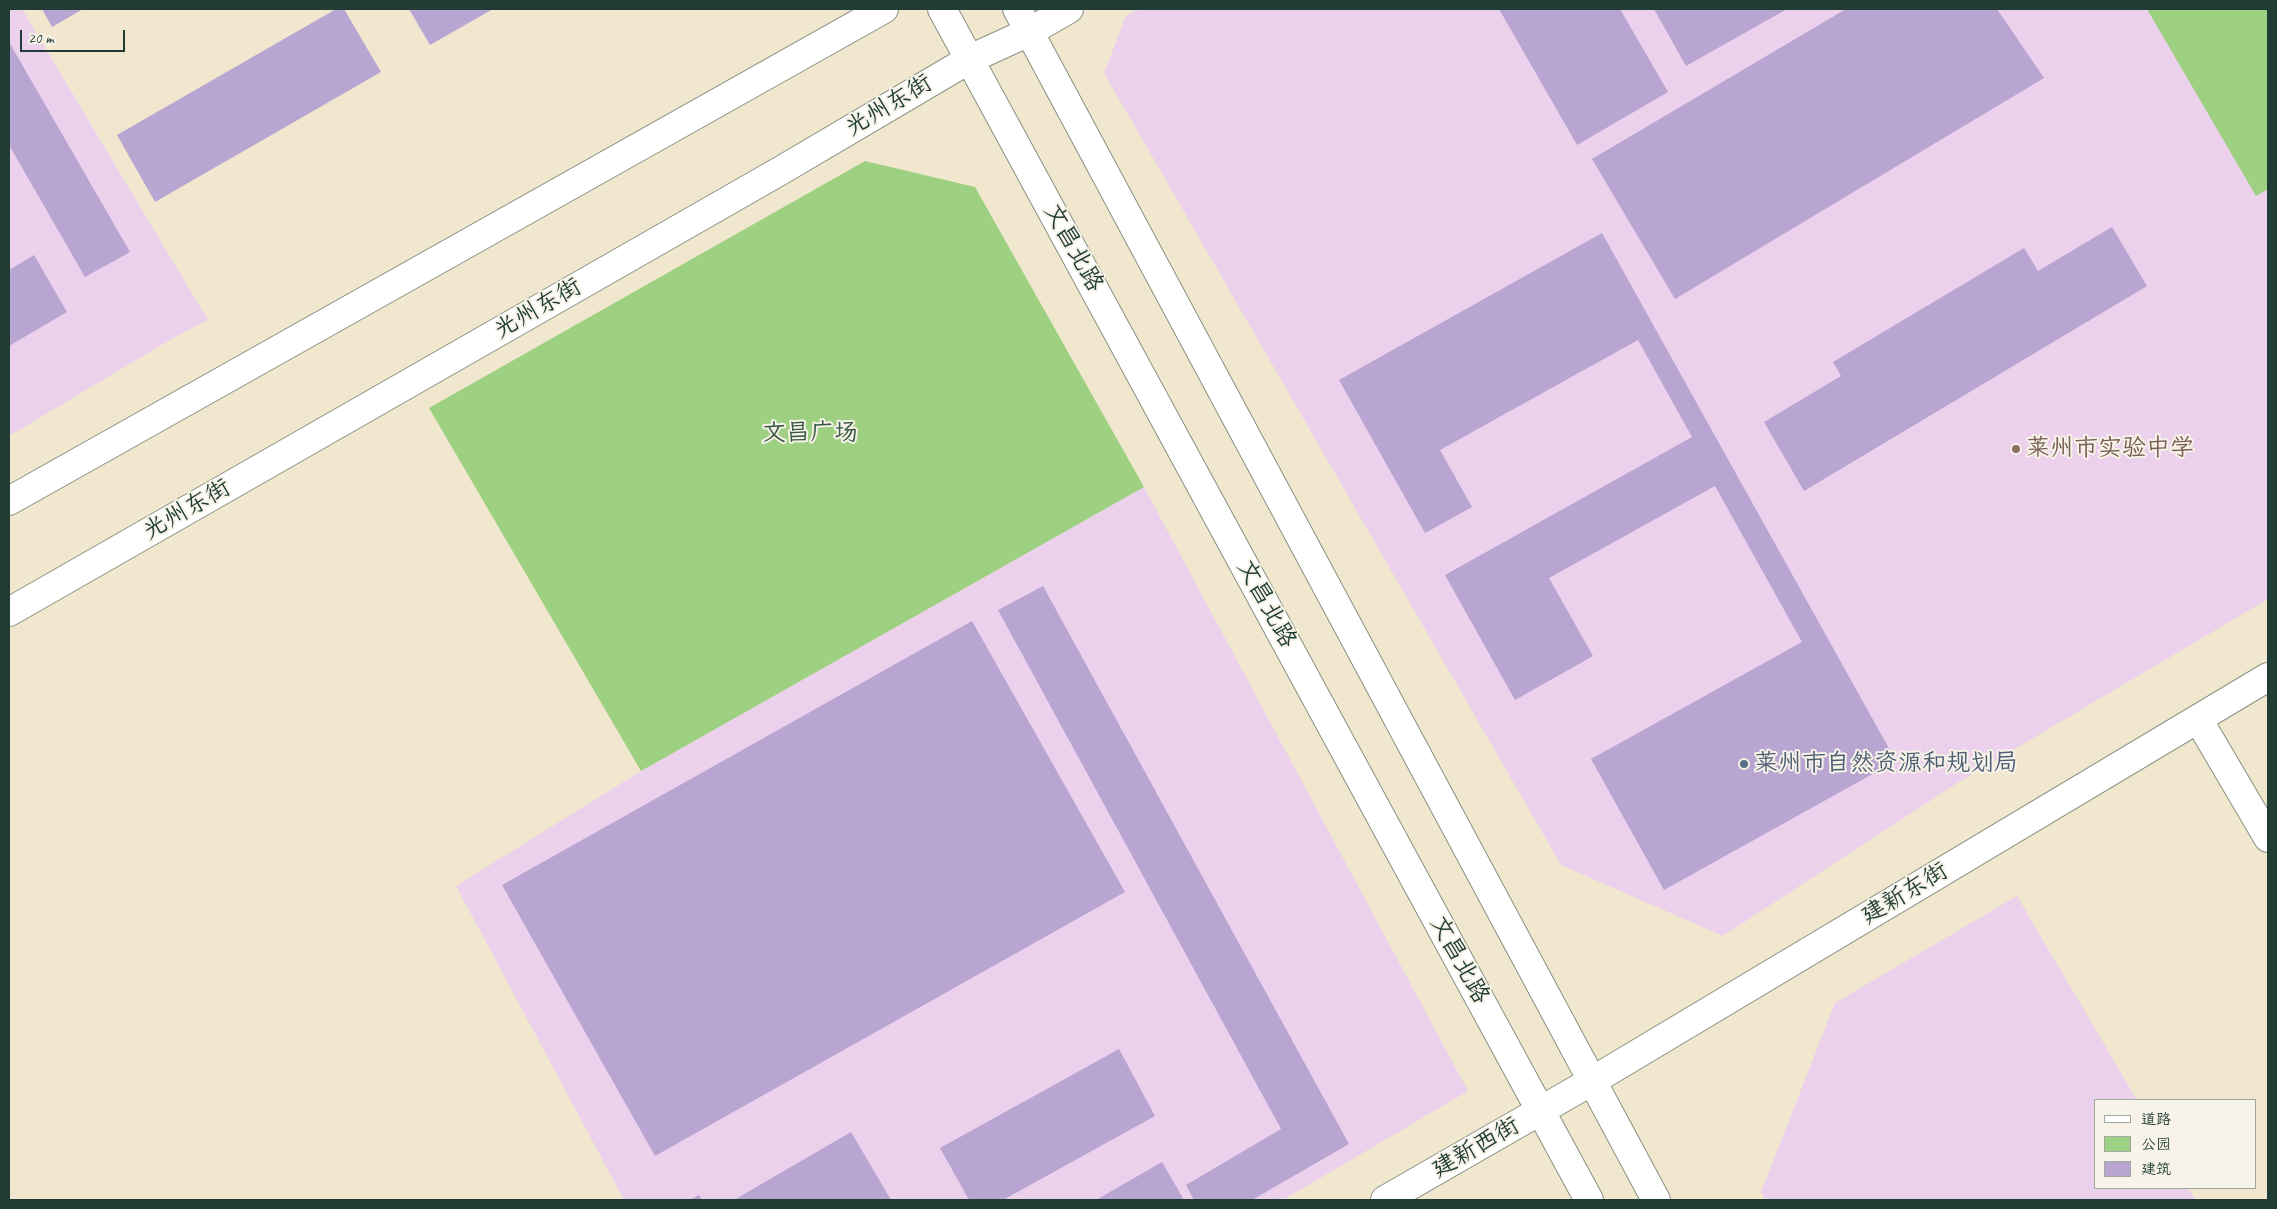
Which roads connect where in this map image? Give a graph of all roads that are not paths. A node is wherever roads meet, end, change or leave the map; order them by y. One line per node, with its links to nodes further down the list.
1 (884, 9): 6 (main road)
2 (942, 9): 5 (main road, 文昌北路)
3 (1069, 9): 4 (main road, 光州东街)
4 (1023, 20): 5 (main road, 光州东街); 11 (main road)
5 (970, 59): 7 (main road, 光州东街); 12 (main road, 文昌北路)
6 (9, 501)
7 (9, 612)
8 (2268, 677): 9 (main road, 建新东街)
9 (2198, 719): 10 (main road); 11 (main road, 建新东街)
10 (2268, 838)
11 (1592, 1081): 12 (main road, 建新东街); 15 (main road)
12 (1540, 1110): 13 (main road, 建新西街); 14 (main road, 文昌北路)
13 (1385, 1200)
14 (1589, 1200)
15 (1656, 1200)

